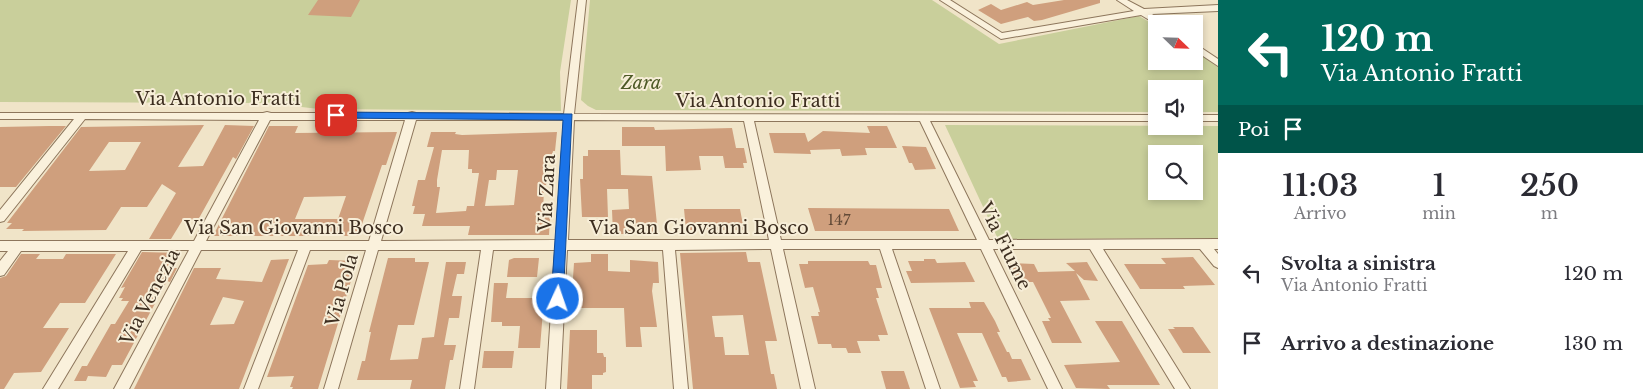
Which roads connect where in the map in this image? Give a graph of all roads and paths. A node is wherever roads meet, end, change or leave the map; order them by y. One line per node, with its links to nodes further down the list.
1 (582, 0): 13 (street, Via Zara)
2 (944, 0): 5 (street)
3 (1121, 0): 5 (street)
4 (1218, 8): 5 (street)
5 (1143, 12): 6 (street)
6 (1148, 15)
7 (1203, 52): 8 (street)
8 (1218, 63)
9 (267, 115): 10 (street, Via Antonio Fratti); 12 (street, Via Antonio Fratti); 22 (street, Via Venezia)
10 (412, 115): 13 (street, Via Antonio Fratti); 32 (street, Via Pola)
11 (0, 116): 12 (street, Via Antonio Fratti)
12 (82, 116): 19 (street)
13 (569, 116): 14 (street, Via Antonio Fratti); 23 (street, Via Zara)
14 (748, 117): 15 (street, Via Antonio Fratti); 25 (street)
15 (923, 117): 16 (street, Via Antonio Fratti); 26 (street, Via Fiume)
16 (1148, 118)
17 (1203, 118): 18 (street)
18 (1218, 118)
19 (0, 218)
20 (1204, 244): 21 (street, Via San Giovanni Bosco); 27 (street, Via San Giovanni Bosco); 35 (street)
21 (1218, 244)
22 (197, 245): 30 (street, Via San Giovanni Bosco); 31 (street, Via San Giovanni Bosco); 38 (street, Via Venezia)
23 (561, 245): 24 (street, Via San Giovanni Bosco); 33 (street, Via San Giovanni Bosco); 42 (street, Via Zara)
24 (669, 245): 25 (street, Via San Giovanni Bosco); 43 (street)
25 (776, 245): 34 (street, Via San Giovanni Bosco); 44 (street)
26 (985, 245): 27 (street, Via San Giovanni Bosco); 34 (street, Via San Giovanni Bosco); 46 (street, Via Fiume)
27 (1094, 245): 47 (street)
28 (0, 246): 29 (street, Via San Giovanni Bosco)
29 (18, 246): 30 (street, Via San Giovanni Bosco); 36 (street)
30 (137, 246): 37 (street)
31 (306, 246): 32 (street, Via San Giovanni Bosco); 39 (street)
32 (373, 246): 33 (street, Via San Giovanni Bosco); 40 (street, Via Pola)
33 (488, 246): 41 (street)
34 (885, 246): 45 (street)
35 (1218, 263)
36 (0, 271)
37 (50, 389)
38 (121, 389)
39 (251, 389)
40 (331, 389)
41 (467, 389)
42 (552, 389)
43 (681, 389)
44 (808, 389)
45 (933, 389)
46 (1055, 389)
47 (1183, 389)

